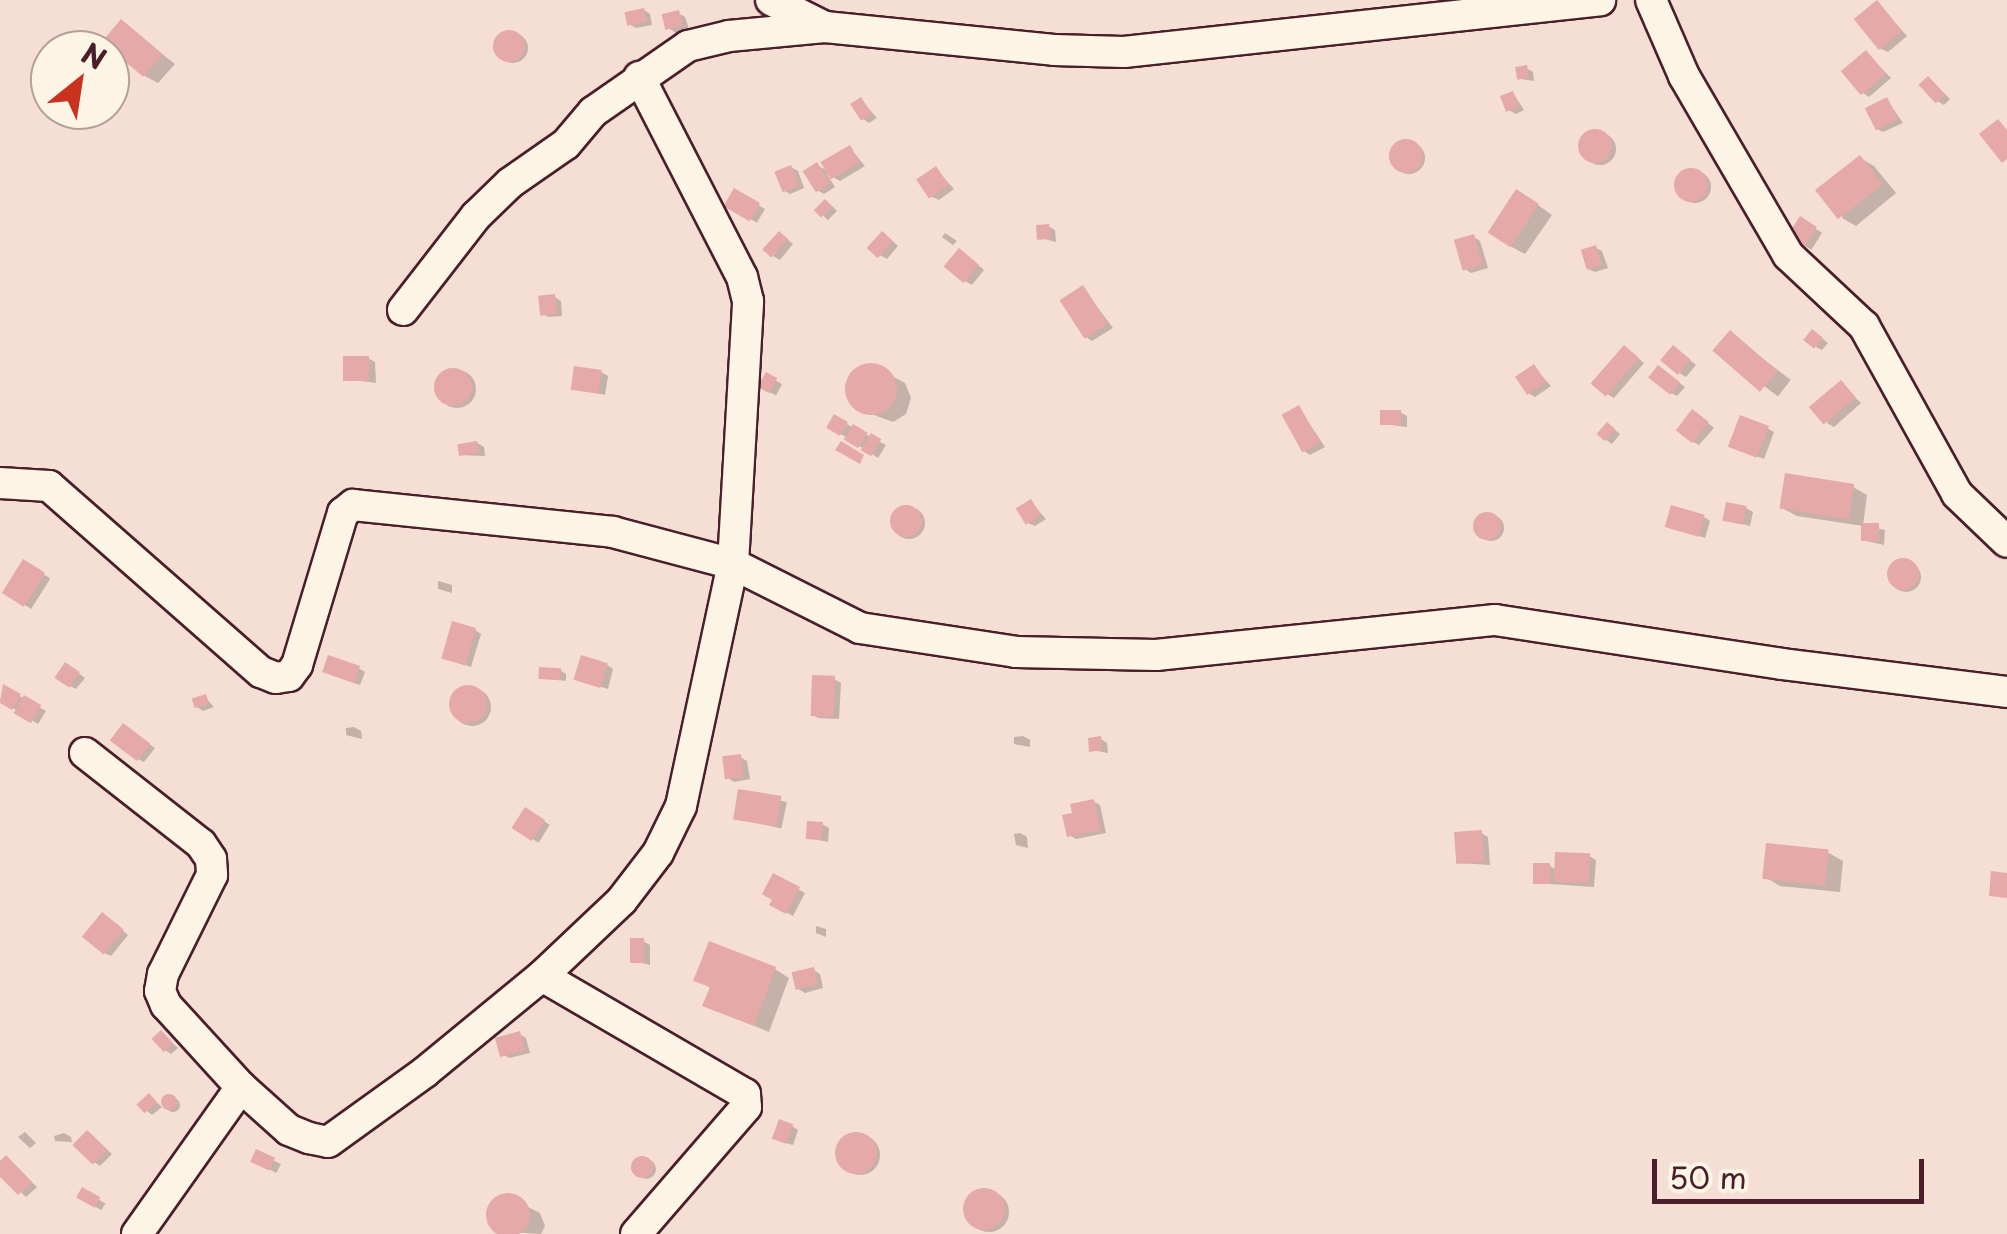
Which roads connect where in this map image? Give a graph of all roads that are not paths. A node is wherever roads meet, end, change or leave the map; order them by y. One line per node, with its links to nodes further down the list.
1 (771, 0): 4 (street)
2 (1600, 0): 4 (street)
3 (1650, 0): 8 (street)
4 (825, 27): 5 (street)
5 (639, 77): 6 (street); 9 (street)
6 (403, 310)
7 (0, 484): 9 (street)
8 (2007, 542)
9 (734, 564): 10 (street); 12 (street)
10 (2007, 692)
11 (85, 753): 13 (street)
12 (542, 976): 13 (street); 15 (street)
13 (241, 1087): 14 (street)
14 (137, 1234)
15 (636, 1234)

